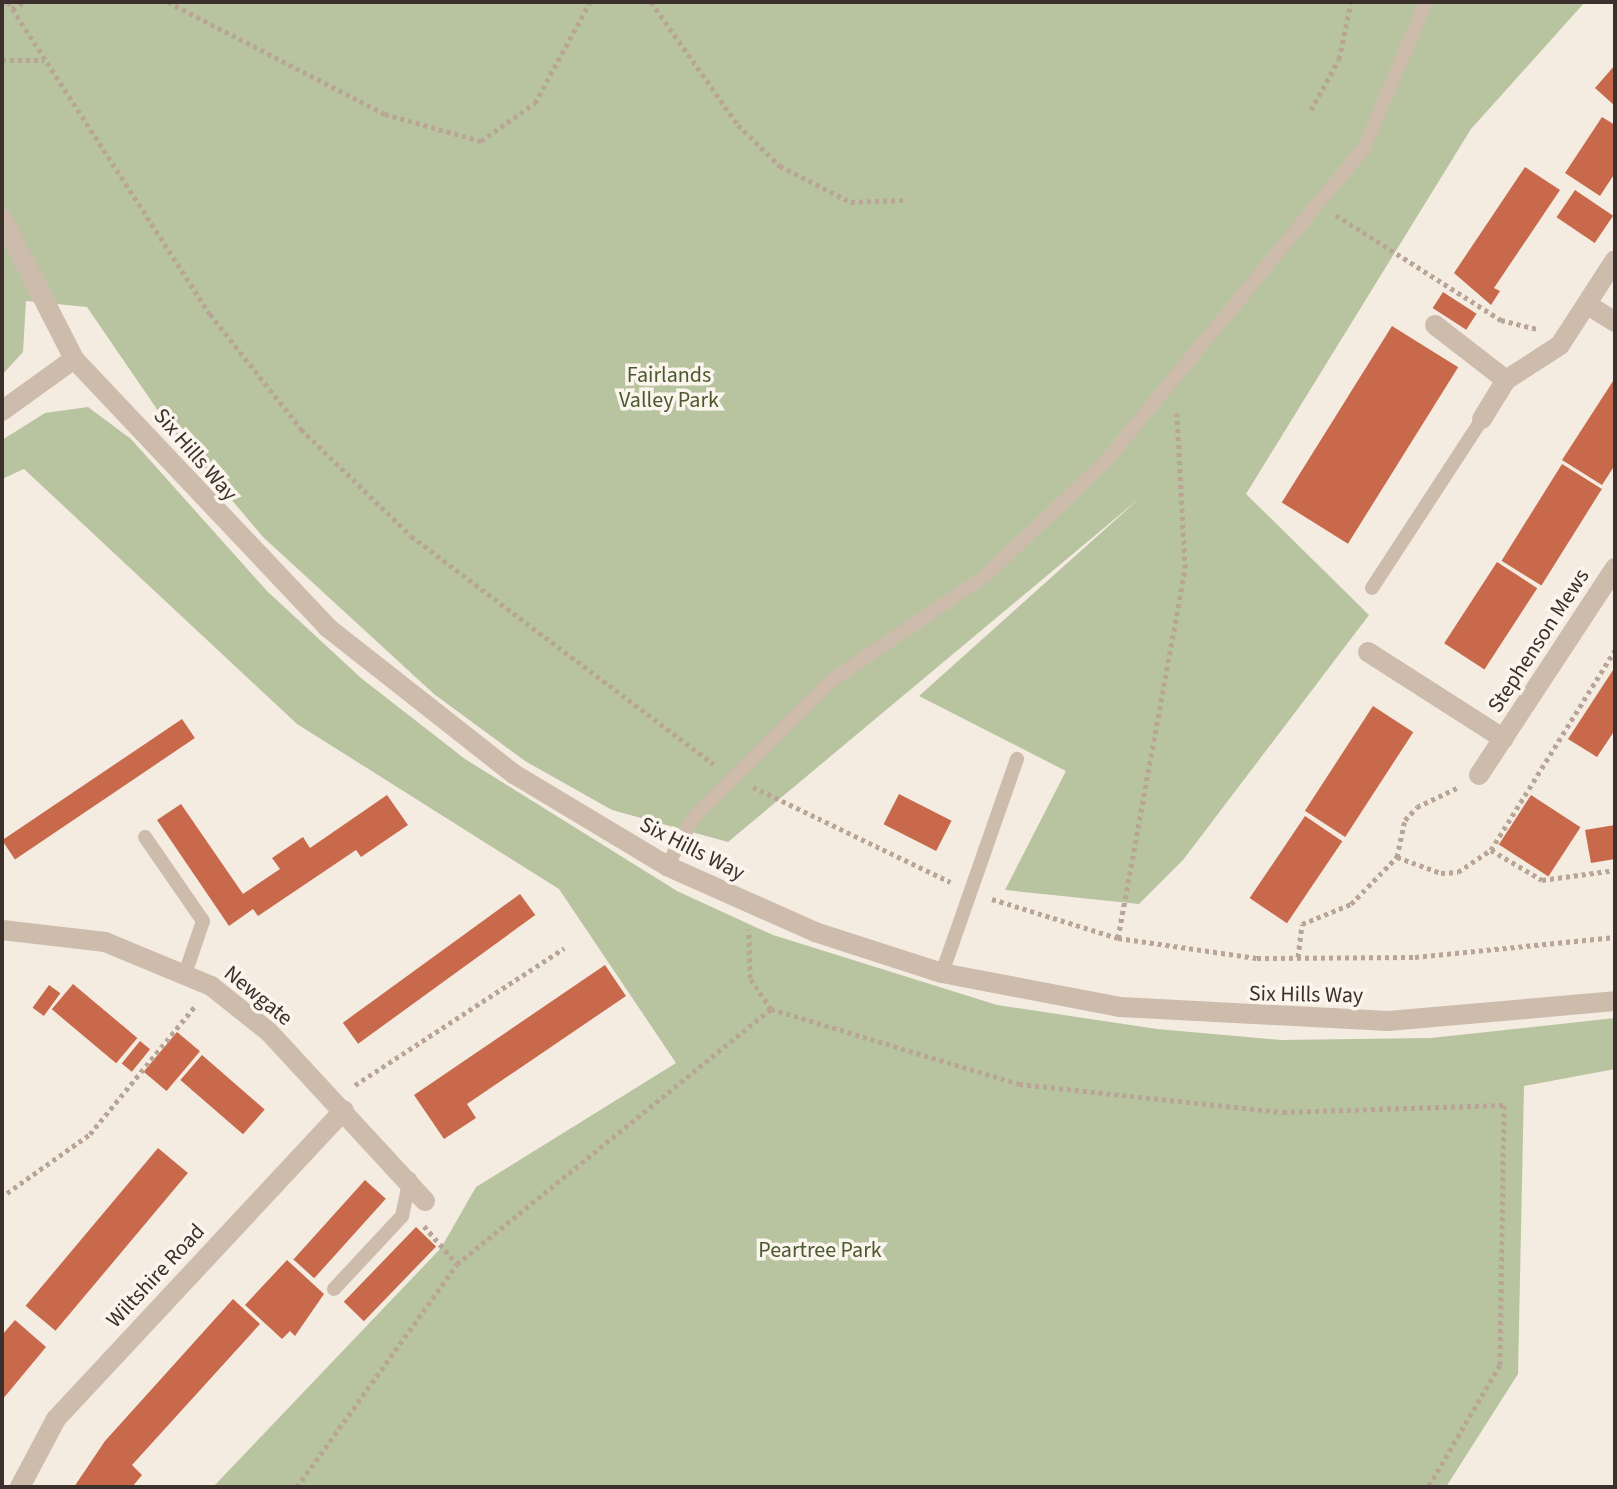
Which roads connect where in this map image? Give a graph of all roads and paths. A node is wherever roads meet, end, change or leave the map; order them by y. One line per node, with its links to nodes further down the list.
1 (8, 2): 8 (path)
2 (24, 2): 8 (path)
3 (168, 2): 4 (path)
4 (590, 2)
5 (651, 2): 12 (path)
6 (1351, 2): 11 (path)
7 (1426, 2): 13 (lane)
8 (12, 9): 10 (path)
9 (2, 60): 10 (path)
10 (45, 60): 32 (path)
11 (1311, 110)
12 (903, 200)
13 (1318, 203): 19 (path); 21 (lane)
14 (2, 218): 20 (street, Six Hills Way)
15 (1615, 260): 16 (street)
16 (1588, 305): 17 (street); 19 (street)
17 (1615, 322)
18 (1435, 325): 22 (street)
19 (1568, 335): 22 (street)
20 (74, 359): 23 (street); 36 (street, Six Hills Way)
21 (1176, 379): 32 (lane); 42 (path)
22 (1506, 380): 24 (street)
23 (2, 411)
24 (1482, 419): 26 (lane)
25 (1615, 568): 29 (street, Stephenson Mews)
26 (1372, 588)
27 (1615, 650): 34 (path)
28 (1368, 652): 29 (street, Stephenson Mews)
29 (1504, 739): 31 (street, Stephenson Mews)
30 (1017, 759): 38 (lane)
31 (1479, 775): 35 (path)
32 (731, 777): 36 (lane); 38 (path)
33 (145, 837): 46 (lane)
34 (1491, 850): 35 (path); 37 (path)
35 (1397, 857): 44 (path)
36 (667, 866): 39 (street, Six Hills Way)
37 (1615, 870)
38 (973, 893): 42 (path); 45 (lane)
39 (749, 904): 45 (street, Six Hills Way); 49 (path)
40 (2, 930): 46 (street, Newgate)
41 (1615, 937): 44 (path)
42 (1118, 938): 44 (path)
43 (564, 948): 50 (path)
44 (1298, 957)
45 (942, 973): 48 (street, Six Hills Way)
46 (185, 974): 47 (street, Newgate)
47 (211, 986): 50 (street, Newgate); 52 (path)
48 (1615, 1001)
49 (771, 1009): 54 (path); 58 (path)
50 (339, 1105): 51 (street, Newgate); 56 (street, Wiltshire Road)
51 (410, 1179): 53 (street, Newgate); 55 (lane)
52 (7, 1193)
53 (425, 1201): 54 (path)
54 (457, 1264): 57 (path)
55 (334, 1289)
56 (20, 1487)
57 (297, 1487)
58 (1428, 1487)

